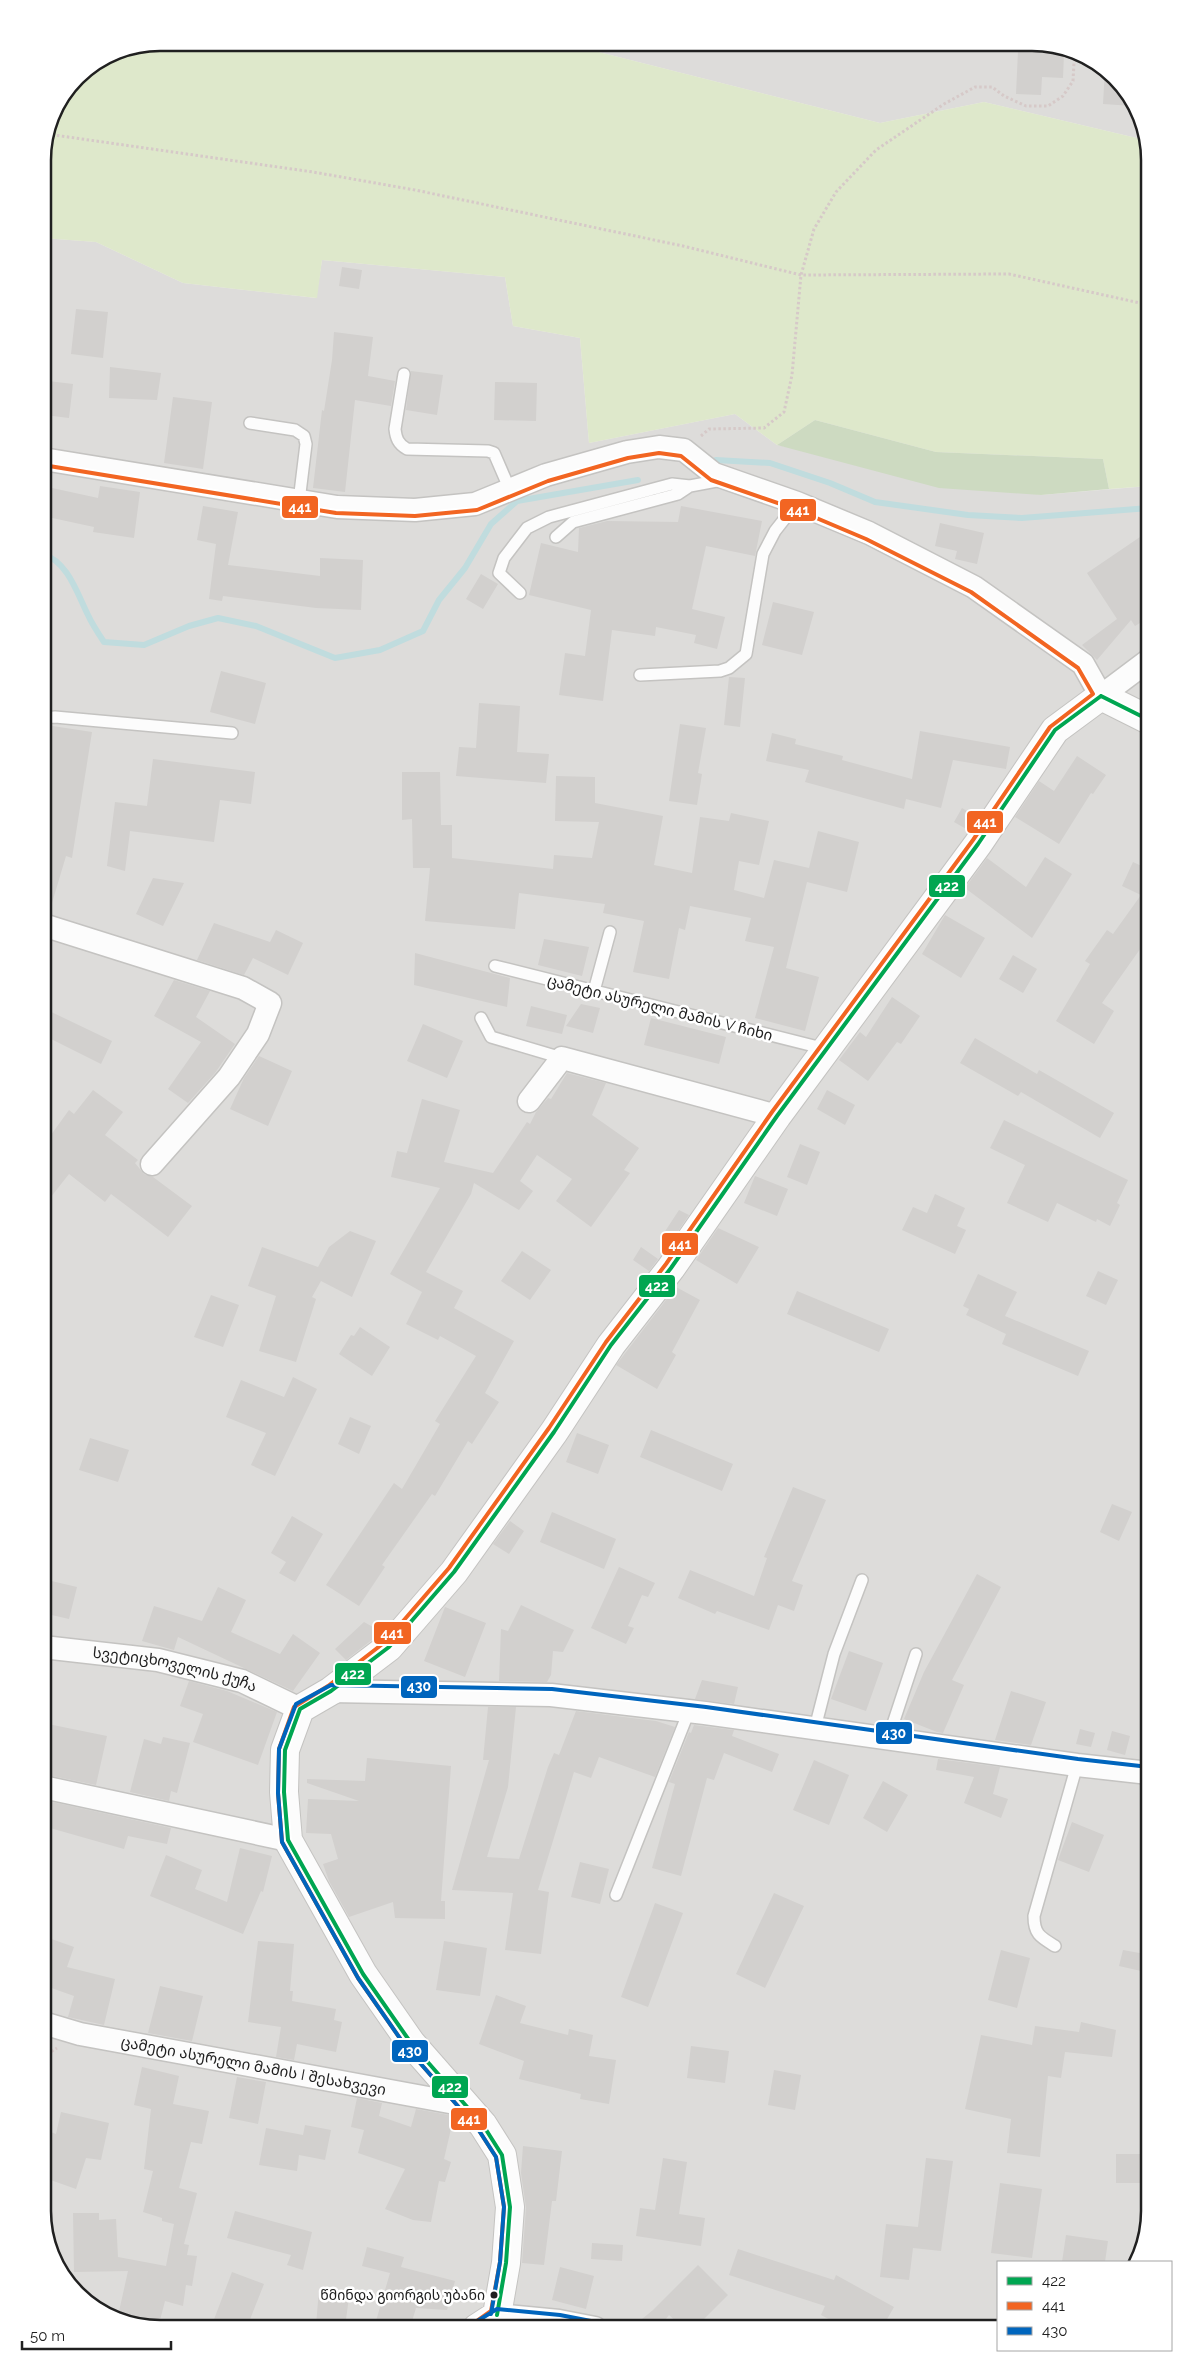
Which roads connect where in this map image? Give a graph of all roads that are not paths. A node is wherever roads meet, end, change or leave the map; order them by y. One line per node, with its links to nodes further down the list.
1 (404, 374): 6 (lane)
2 (250, 423): 7 (lane)
3 (51, 460): 7 (street)
4 (720, 477): 5 (lane); 6 (street); 8 (street)
5 (690, 486): 9 (lane); 10 (lane)
6 (510, 490): 7 (street)
7 (299, 501)
8 (797, 503): 12 (lane); 13 (street)
9 (556, 537)
10 (520, 593)
11 (1141, 667): 13 (street)
12 (640, 674)
13 (1101, 696): 14 (street); 22 (street)
14 (1141, 716)
15 (51, 717): 16 (lane)
16 (232, 734)
17 (51, 928): 26 (street)
18 (610, 932): 20 (lane)
19 (495, 966): 20 (lane, ცამეტი ასურელი მამის V ჩიხი)
20 (594, 991): 22 (lane, ცამეტი ასურელი მამის V ჩიხი)
21 (481, 1018): 23 (lane)
22 (826, 1049): 25 (street)
23 (562, 1058): 24 (street); 25 (street)
24 (530, 1101)
25 (777, 1116): 30 (street)
26 (152, 1164)
27 (862, 1580): 33 (lane)
28 (51, 1648): 31 (street, სვეტიცხოველის ქუჩა)
29 (916, 1654): 34 (lane)
30 (331, 1691): 31 (street); 32 (street)
31 (300, 1709): 38 (street)
32 (689, 1711): 33 (street); 39 (lane)
33 (815, 1728): 34 (street)
34 (888, 1738): 35 (street)
35 (1077, 1765): 36 (street); 40 (lane)
36 (1141, 1772)
37 (51, 1789): 38 (street)
38 (288, 1840): 42 (street)
39 (616, 1895)
40 (1055, 1946)
41 (51, 2026): 42 (street, ცამეტი ასურელი მამის I შესახვევი)
42 (466, 2105): 43 (street)
43 (488, 2320)

